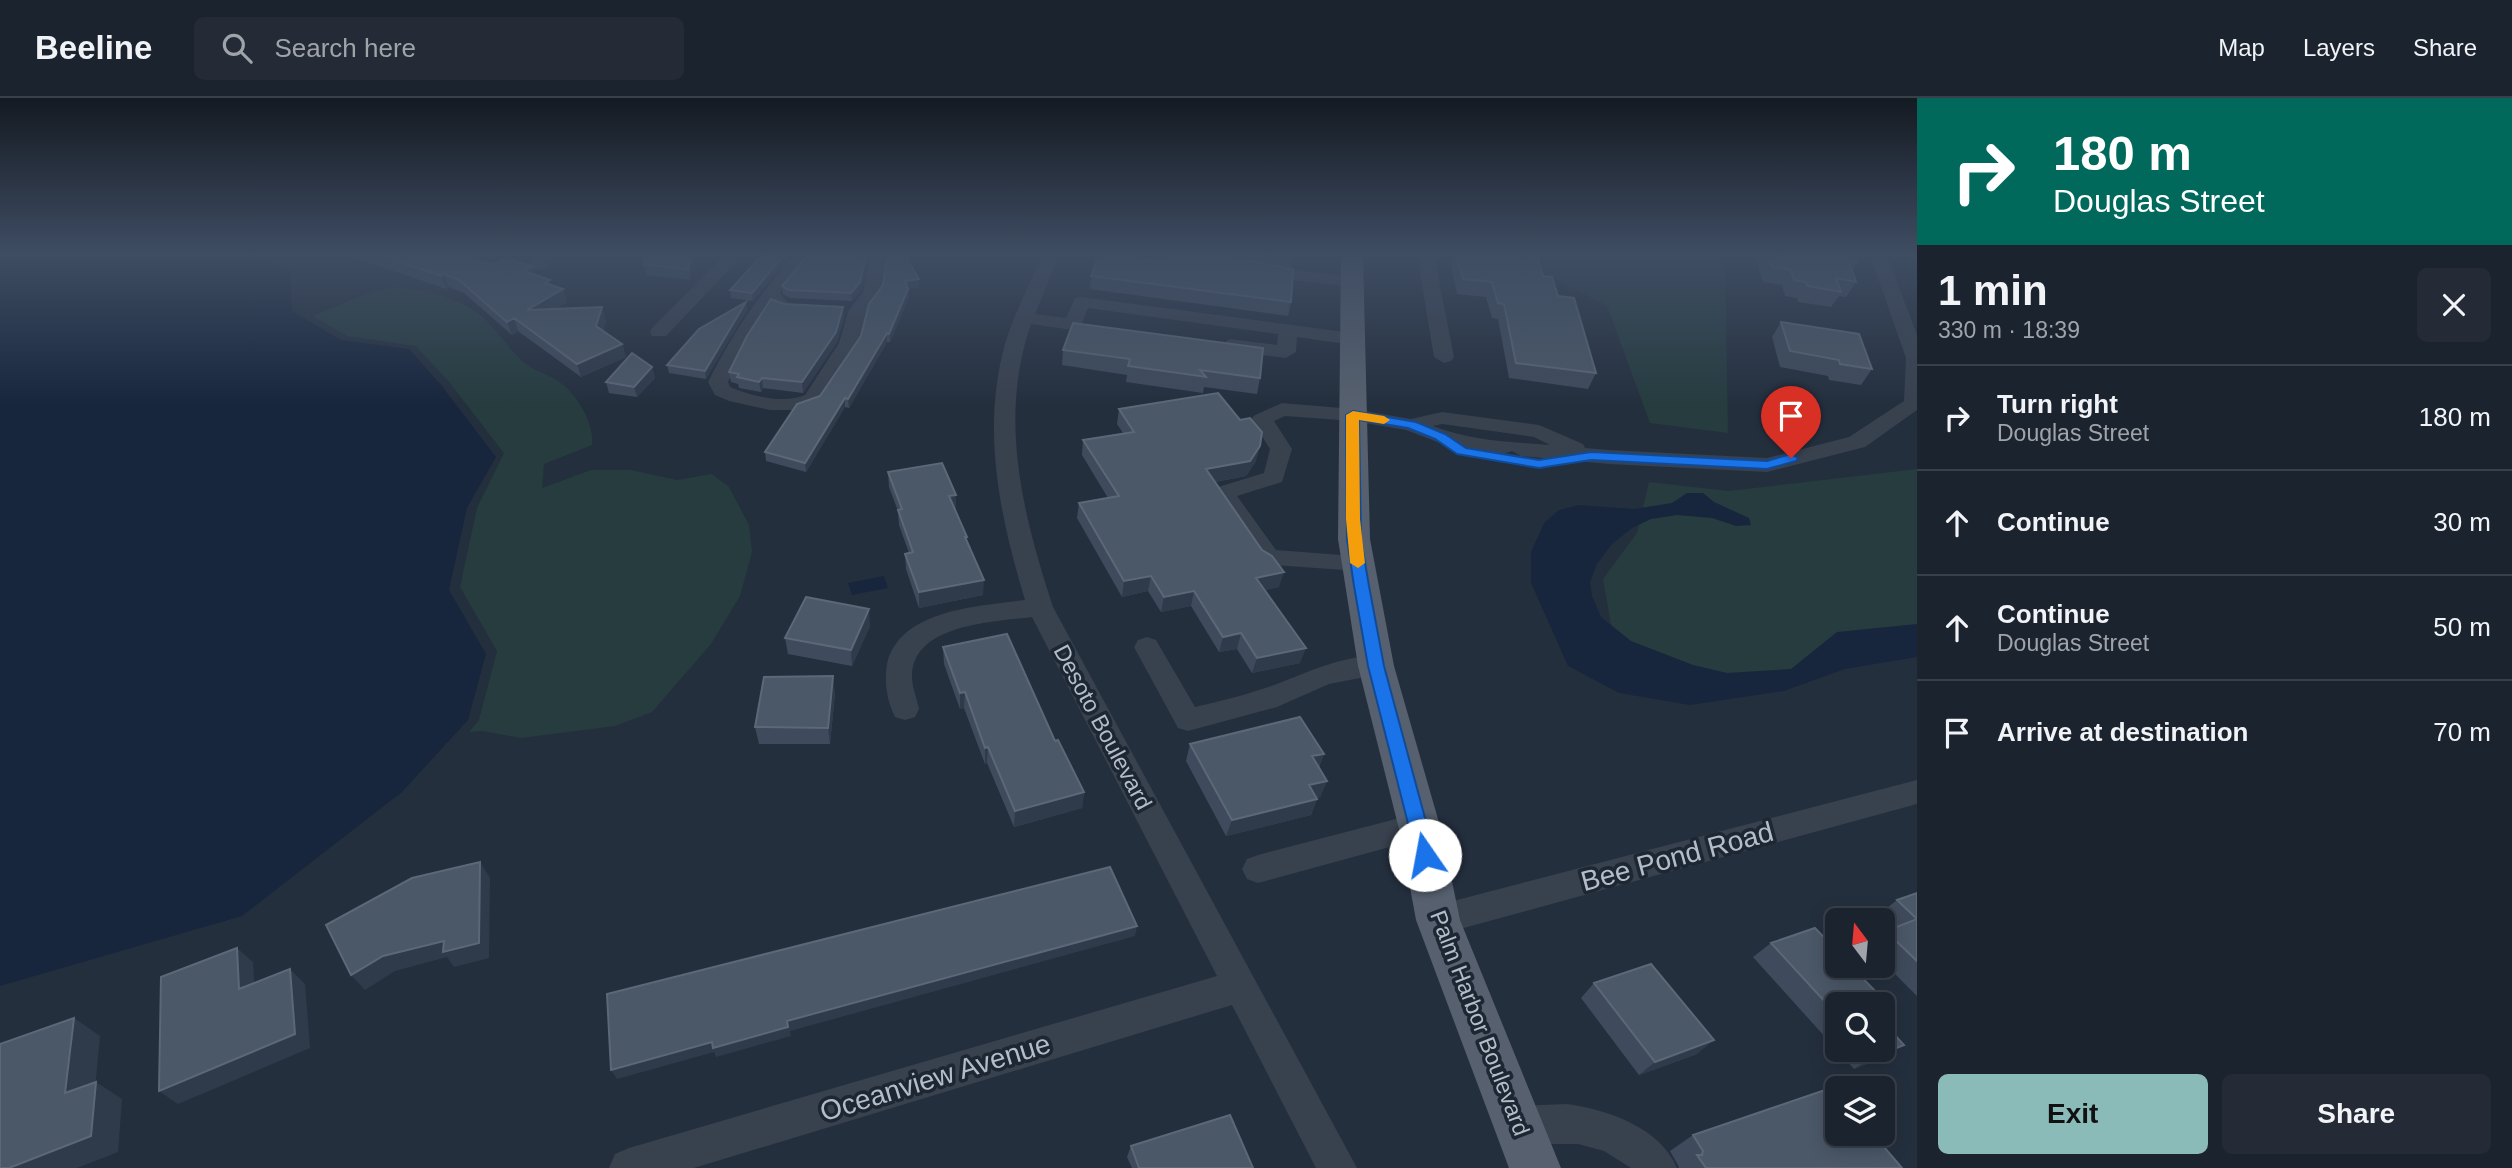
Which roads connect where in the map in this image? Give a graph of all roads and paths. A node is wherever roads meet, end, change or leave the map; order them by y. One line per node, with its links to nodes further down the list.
1 (686, 305): 16 (street)
2 (762, 305): 13 (street)
3 (790, 305): 11 (street)
4 (863, 305): 13 (street)
5 (1030, 305): 14 (street, Desoto Boulevard)
6 (1081, 305): 14 (street)
7 (1103, 305): 15 (street)
8 (1354, 305): 17 (main road, Palm Harbor Boulevard)
9 (1434, 305): 19 (street)
10 (1896, 305): 23 (street)
11 (797, 306)
12 (834, 309): 13 (street)
13 (859, 310)
14 (1024, 318): 25 (street, Desoto Boulevard)
15 (1288, 330): 17 (street); 18 (street)
16 (659, 332)
17 (1353, 339): 20 (main road, Palm Harbor Boulevard)
18 (1207, 341)
19 (1444, 358)
20 (1353, 415): 21 (street); 24 (main road, Palm Harbor Boulevard); 24 (street)
21 (1411, 425): 22 (street); 23 (street)
22 (1440, 437): 23 (street); 23 (street)
23 (1591, 456)
24 (1358, 563): 27 (main road, Palm Harbor Boulevard)
25 (1040, 607): 28 (street); 33 (street, Desoto Boulevard)
26 (1147, 647): 27 (street)
27 (1376, 666): 30 (main road, Palm Harbor Boulevard)
28 (905, 709)
29 (1917, 792): 32 (street, Bee Pond Road)
30 (1419, 826): 31 (street); 32 (main road, Palm Harbor Boulevard)
31 (1258, 869)
32 (1438, 920): 34 (main road, Palm Harbor Boulevard)
33 (1241, 986): 35 (street, Oceanview Avenue); 36 (street, Desoto Boulevard)
34 (1518, 1125): 37 (main road, Palm Harbor Boulevard); 38 (street)
35 (629, 1168)
36 (1337, 1168)
37 (1535, 1168)
38 (1657, 1168)

